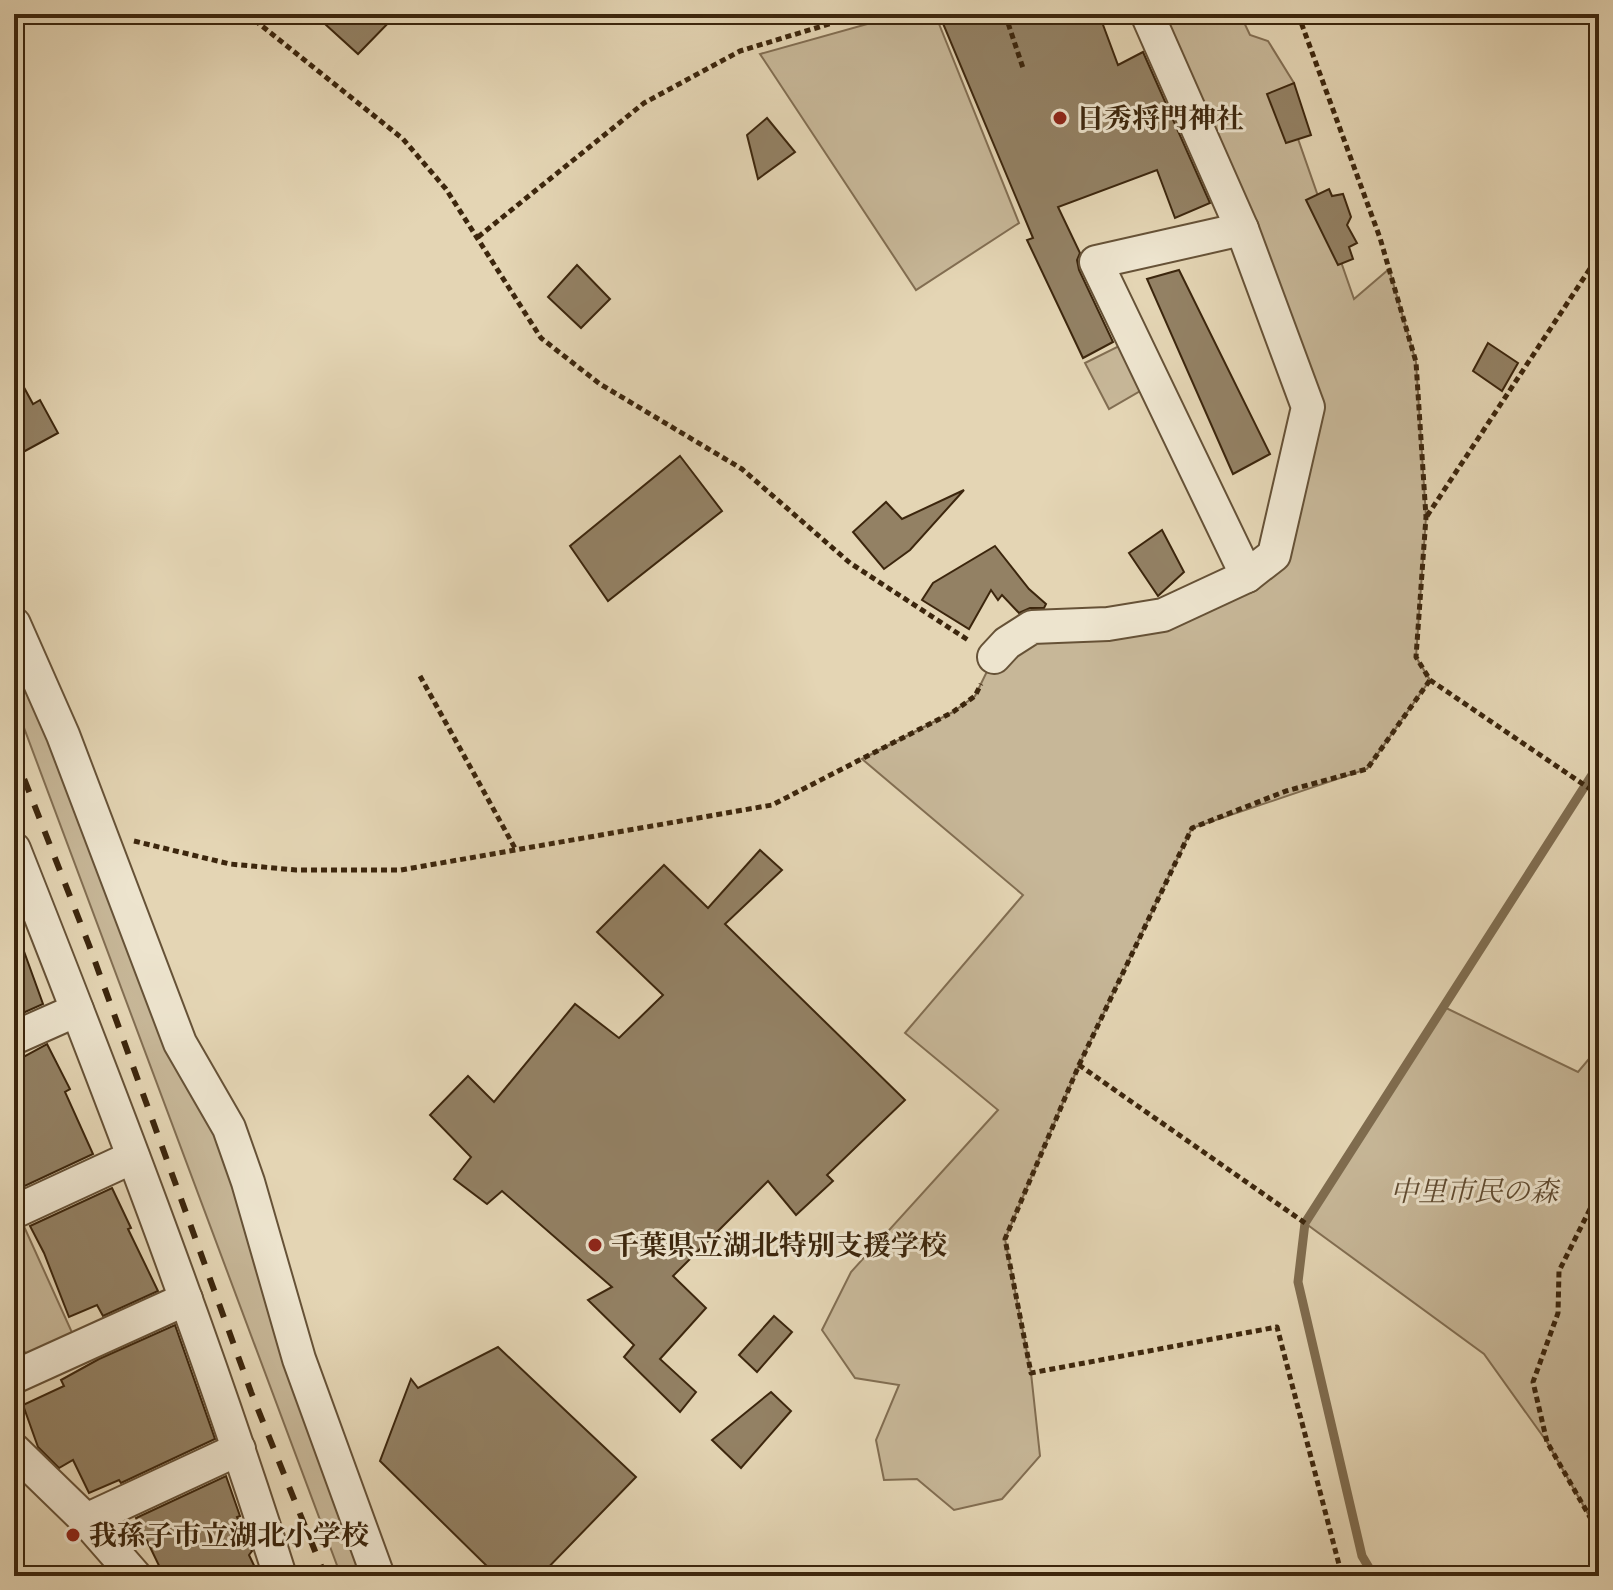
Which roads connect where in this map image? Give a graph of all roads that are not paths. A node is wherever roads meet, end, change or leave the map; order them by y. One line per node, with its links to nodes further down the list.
1 (1147, 14): 2 (street)
2 (1242, 229): 3 (street); 3 (street)
3 (1247, 576): 5 (street)
4 (14, 624): 18 (street)
5 (994, 657)
6 (14, 849): 7 (street)
7 (77, 1010): 8 (street); 9 (street)
8 (14, 1038)
9 (133, 1157): 10 (street); 11 (street)
10 (14, 1212)
11 (186, 1299): 12 (street); 13 (street)
12 (14, 1377)
13 (239, 1449): 15 (street); 17 (street)
14 (14, 1450): 15 (street)
15 (86, 1520): 16 (street)
16 (135, 1576)
17 (280, 1576)
18 (378, 1576)

